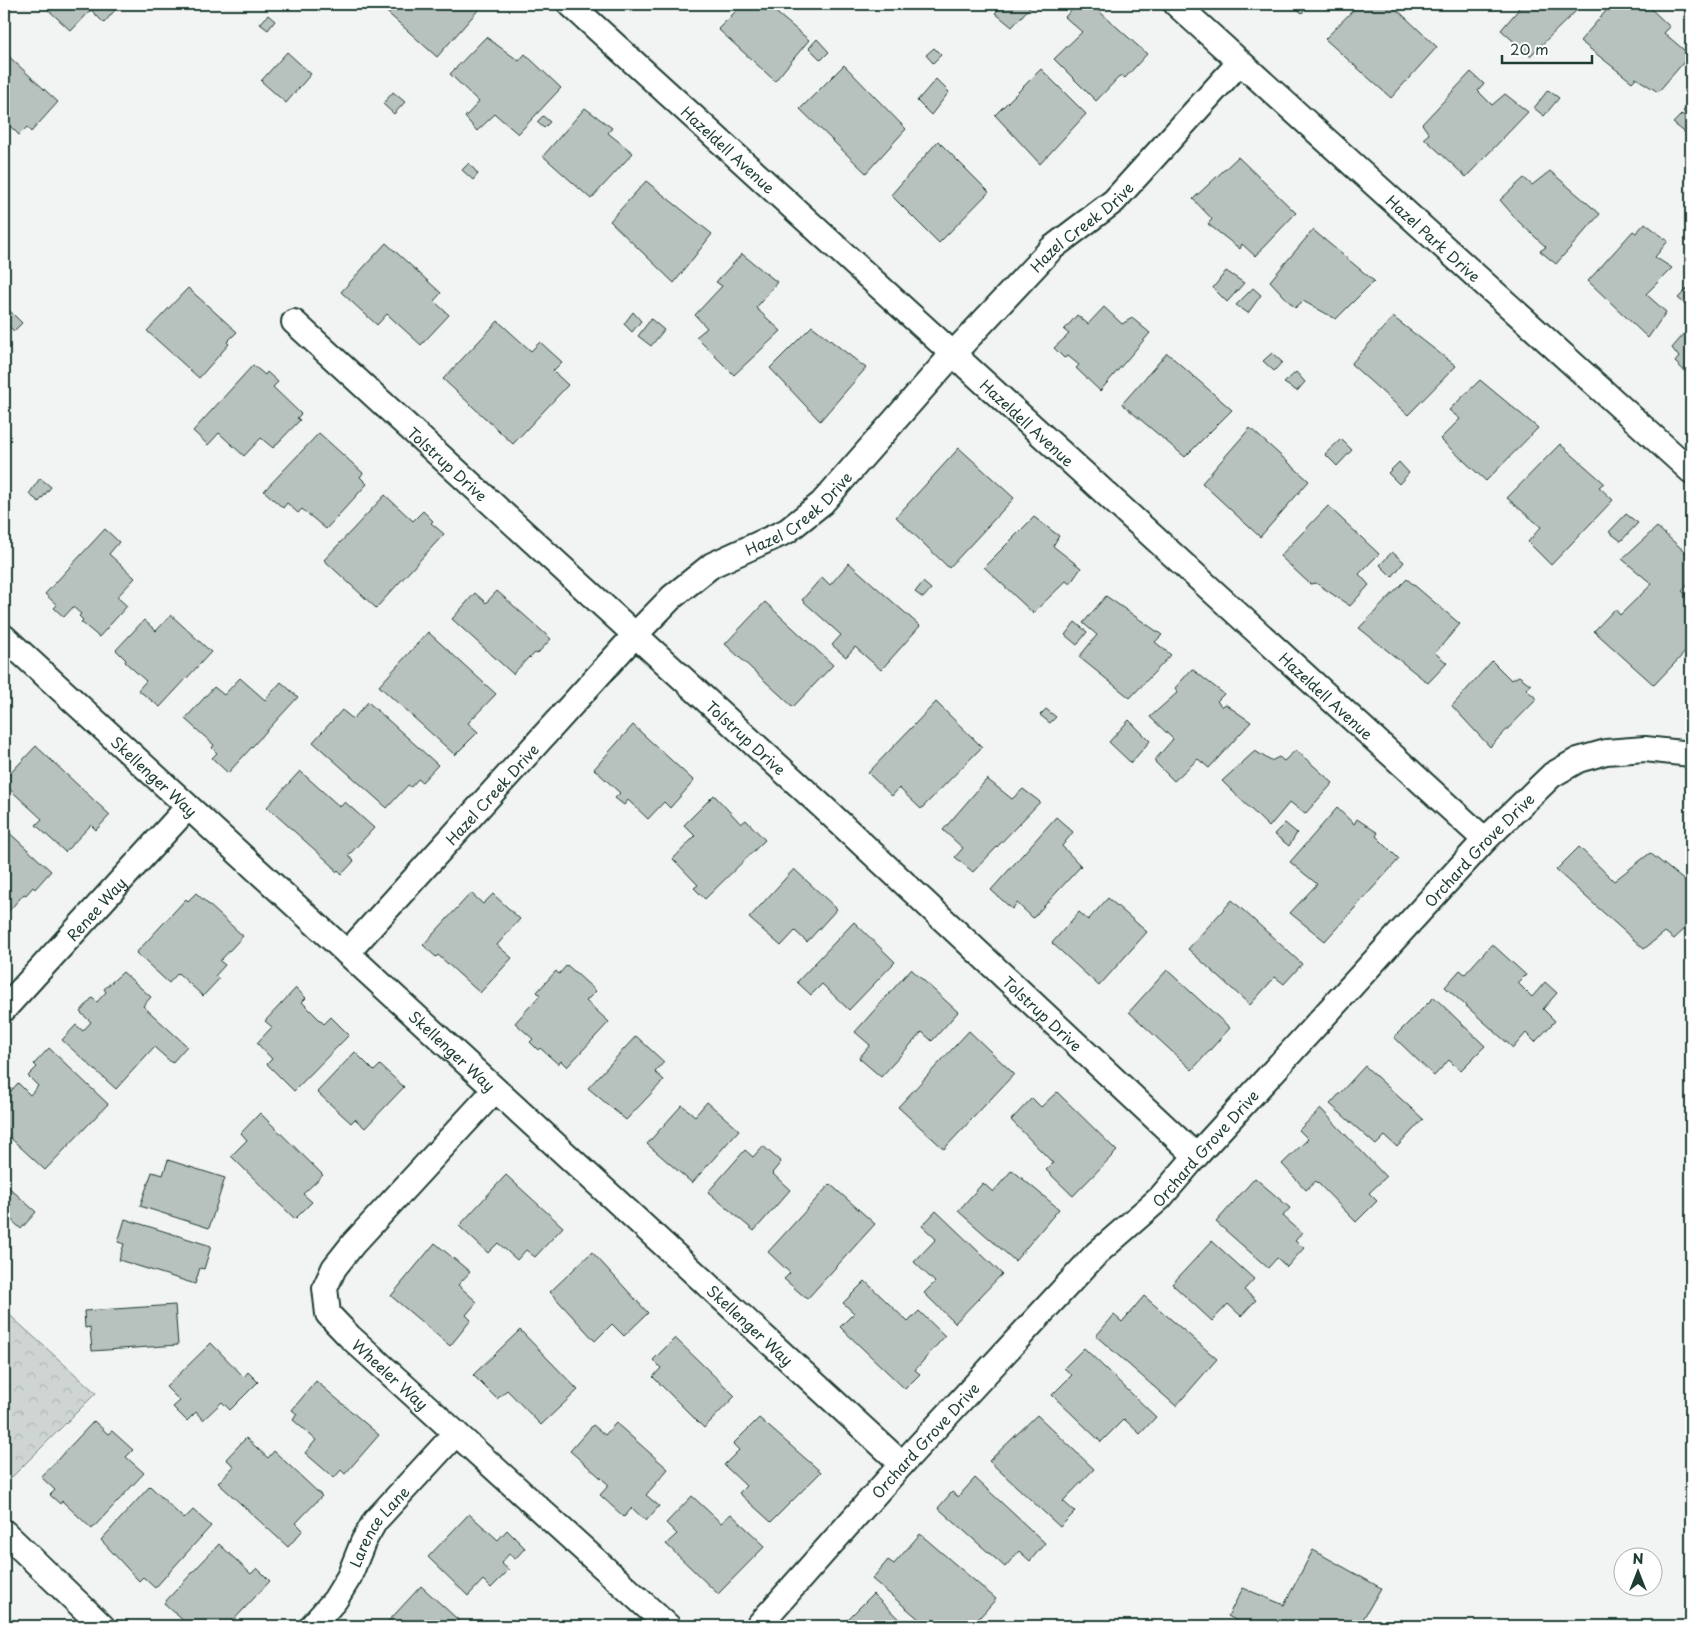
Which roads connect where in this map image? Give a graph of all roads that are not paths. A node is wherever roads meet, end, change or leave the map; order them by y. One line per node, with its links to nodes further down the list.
1 (570, 4): 5 (street, Hazeldell Avenue)
2 (1176, 4): 3 (street, Hazel Park Drive)
3 (1240, 62): 5 (street, Hazel Creek Drive); 6 (street, Hazel Park Drive)
4 (294, 322): 7 (street, Tolstrup Drive)
5 (952, 354): 7 (street, Hazel Creek Drive); 11 (street, Hazeldell Avenue)
6 (1691, 471)
7 (635, 635): 12 (street, Hazel Creek Drive); 15 (street, Tolstrup Drive)
8 (4, 637): 10 (street, Skellenger Way)
9 (1691, 754): 11 (street, Orchard Grove Drive)
10 (188, 807): 12 (street, Skellenger Way); 13 (street, Renee Way)
11 (1485, 840): 15 (street, Orchard Grove Drive)
12 (347, 953): 14 (street, Skellenger Way)
13 (4, 1009)
14 (495, 1090): 16 (street, Wheeler Way); 17 (street, Skellenger Way)
15 (1196, 1156): 17 (street, Orchard Grove Drive)
16 (456, 1432): 20 (street, Larence Lane); 21 (street, Wheeler Way)
17 (902, 1464): 22 (street, Orchard Grove Drive)
18 (4, 1532): 19 (street)
19 (102, 1626)
20 (312, 1626)
21 (668, 1626)
22 (758, 1626)

